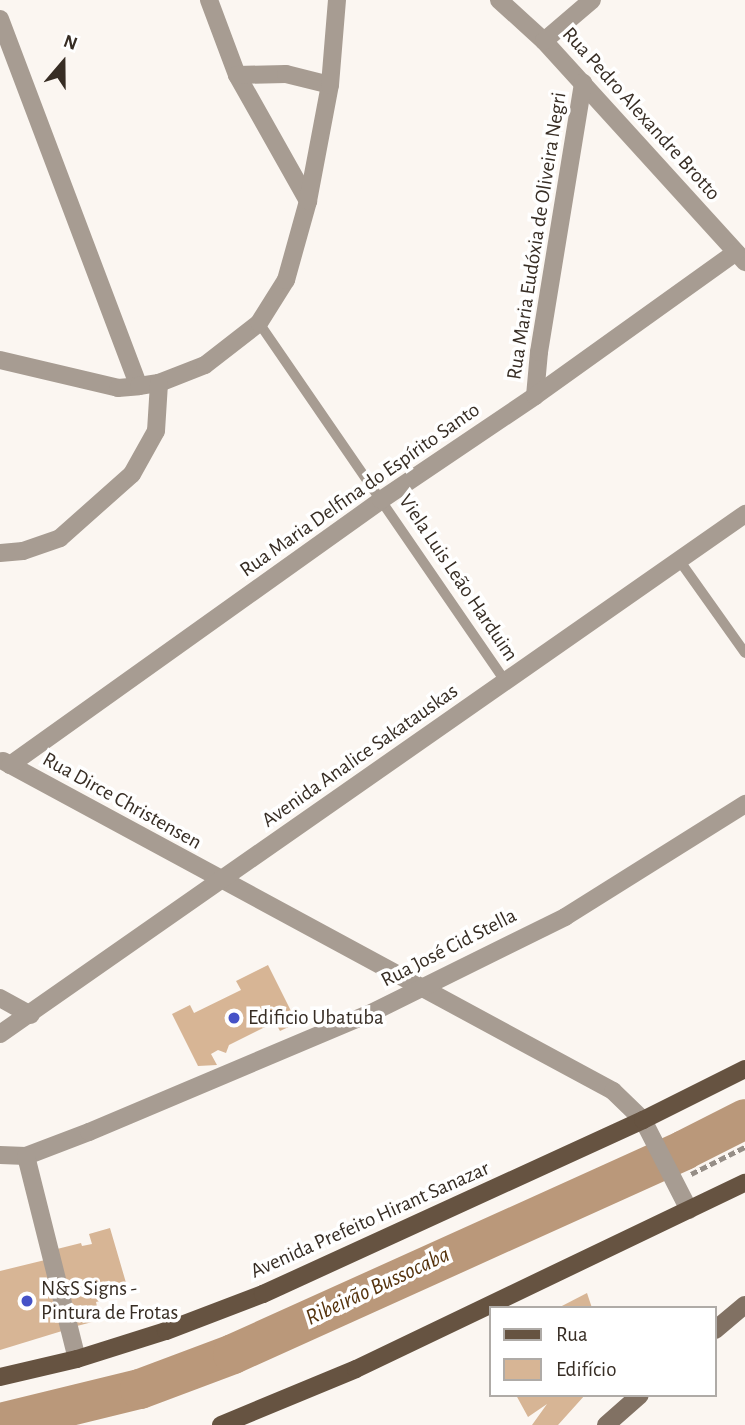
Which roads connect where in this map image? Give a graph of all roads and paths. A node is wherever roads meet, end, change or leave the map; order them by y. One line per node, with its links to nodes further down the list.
1 (209, 0): 7 (street)
2 (338, 0): 9 (street)
3 (499, 0): 6 (street, Rua Pedro Alexandre Brotto)
4 (593, 0): 6 (street)
5 (0, 19): 15 (street)
6 (544, 41): 8 (street, Rua Pedro Alexandre Brotto)
7 (237, 75): 9 (street); 10 (street)
8 (583, 83): 11 (street, Rua Pedro Alexandre Brotto); 16 (street, Rua Maria Eudóxia de Oliveira Negri)
9 (330, 85): 10 (street)
10 (308, 201): 12 (street)
11 (740, 257): 16 (street, Rua Maria Delfina do Espírito Santo)
12 (259, 323): 14 (street); 17 (lane, Viela Luis Leão Harduim)
13 (0, 360): 15 (street)
14 (159, 383): 15 (street); 19 (street)
15 (139, 386)
16 (535, 396): 17 (street, Rua Maria Delfina do Espírito Santo)
17 (381, 500): 22 (lane, Viela Luis Leão Harduim); 23 (street, Rua Maria Delfina do Espírito Santo)
18 (745, 514): 20 (street, Avenida Analice Sakatauskas)
19 (0, 554)
20 (679, 560): 21 (lane); 22 (street, Avenida Analice Sakatauskas)
21 (745, 653)
22 (505, 681): 25 (street, Avenida Analice Sakatauskas)
23 (5, 763): 25 (street, Rua Dirce Christensen)
24 (745, 804): 26 (street, Rua José Cid Stella)
25 (222, 882): 26 (street, Rua Dirce Christensen); 28 (street, Avenida Analice Sakatauskas)
26 (422, 987): 31 (street, Rua Dirce Christensen); 34 (street, Rua José Cid Stella)
27 (0, 998): 28 (street)
28 (31, 1016): 29 (street, Avenida Analice Sakatauskas)
29 (0, 1034)
30 (745, 1069): 31 (main road, Avenida Prefeito Hirant Sanazar)
31 (646, 1127): 35 (street, Rua Dirce Christensen); 40 (main road, Avenida Prefeito Hirant Sanazar)
32 (745, 1147): 35 (path)
33 (0, 1155): 34 (street, Rua José Cid Stella)
34 (26, 1156): 40 (street)
35 (684, 1179): 37 (street, Rua Dirce Christensen)
36 (745, 1183): 37 (main road)
37 (689, 1210): 43 (main road)
38 (745, 1305): 39 (main road)
39 (717, 1328)
40 (77, 1359): 41 (main road, Avenida Prefeito Hirant Sanazar)
41 (0, 1377)
42 (638, 1397): 44 (main road)
43 (221, 1425)
44 (606, 1425)

